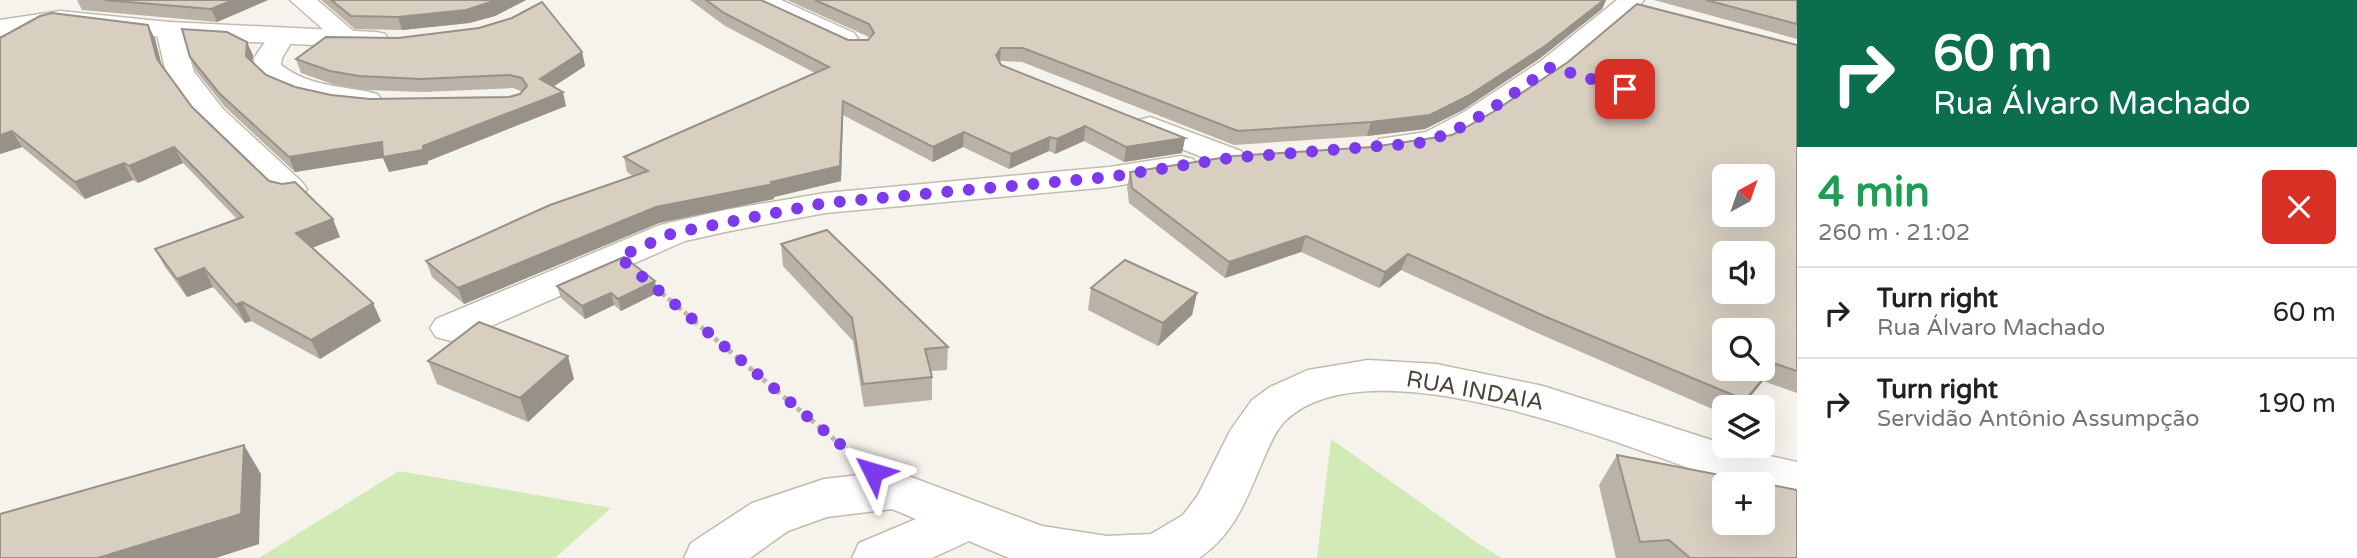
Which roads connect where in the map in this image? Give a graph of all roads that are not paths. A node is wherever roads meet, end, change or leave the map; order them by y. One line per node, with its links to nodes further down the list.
1 (302, 0): 7 (street)
2 (761, 0): 9 (street)
3 (1628, 4): 12 (street)
4 (0, 28): 5 (street)
5 (169, 30): 6 (street); 13 (street)
6 (281, 38): 7 (street); 10 (street)
7 (351, 40): 8 (street)
8 (402, 41)
9 (859, 45)
10 (398, 102)
11 (1127, 117): 14 (street)
12 (1353, 150)
13 (290, 189)
14 (452, 328)
15 (1797, 481): 16 (street, RUA INDAIA)
16 (967, 520): 17 (street, RUA INDAIA); 18 (street)
17 (710, 558)
18 (878, 558)

